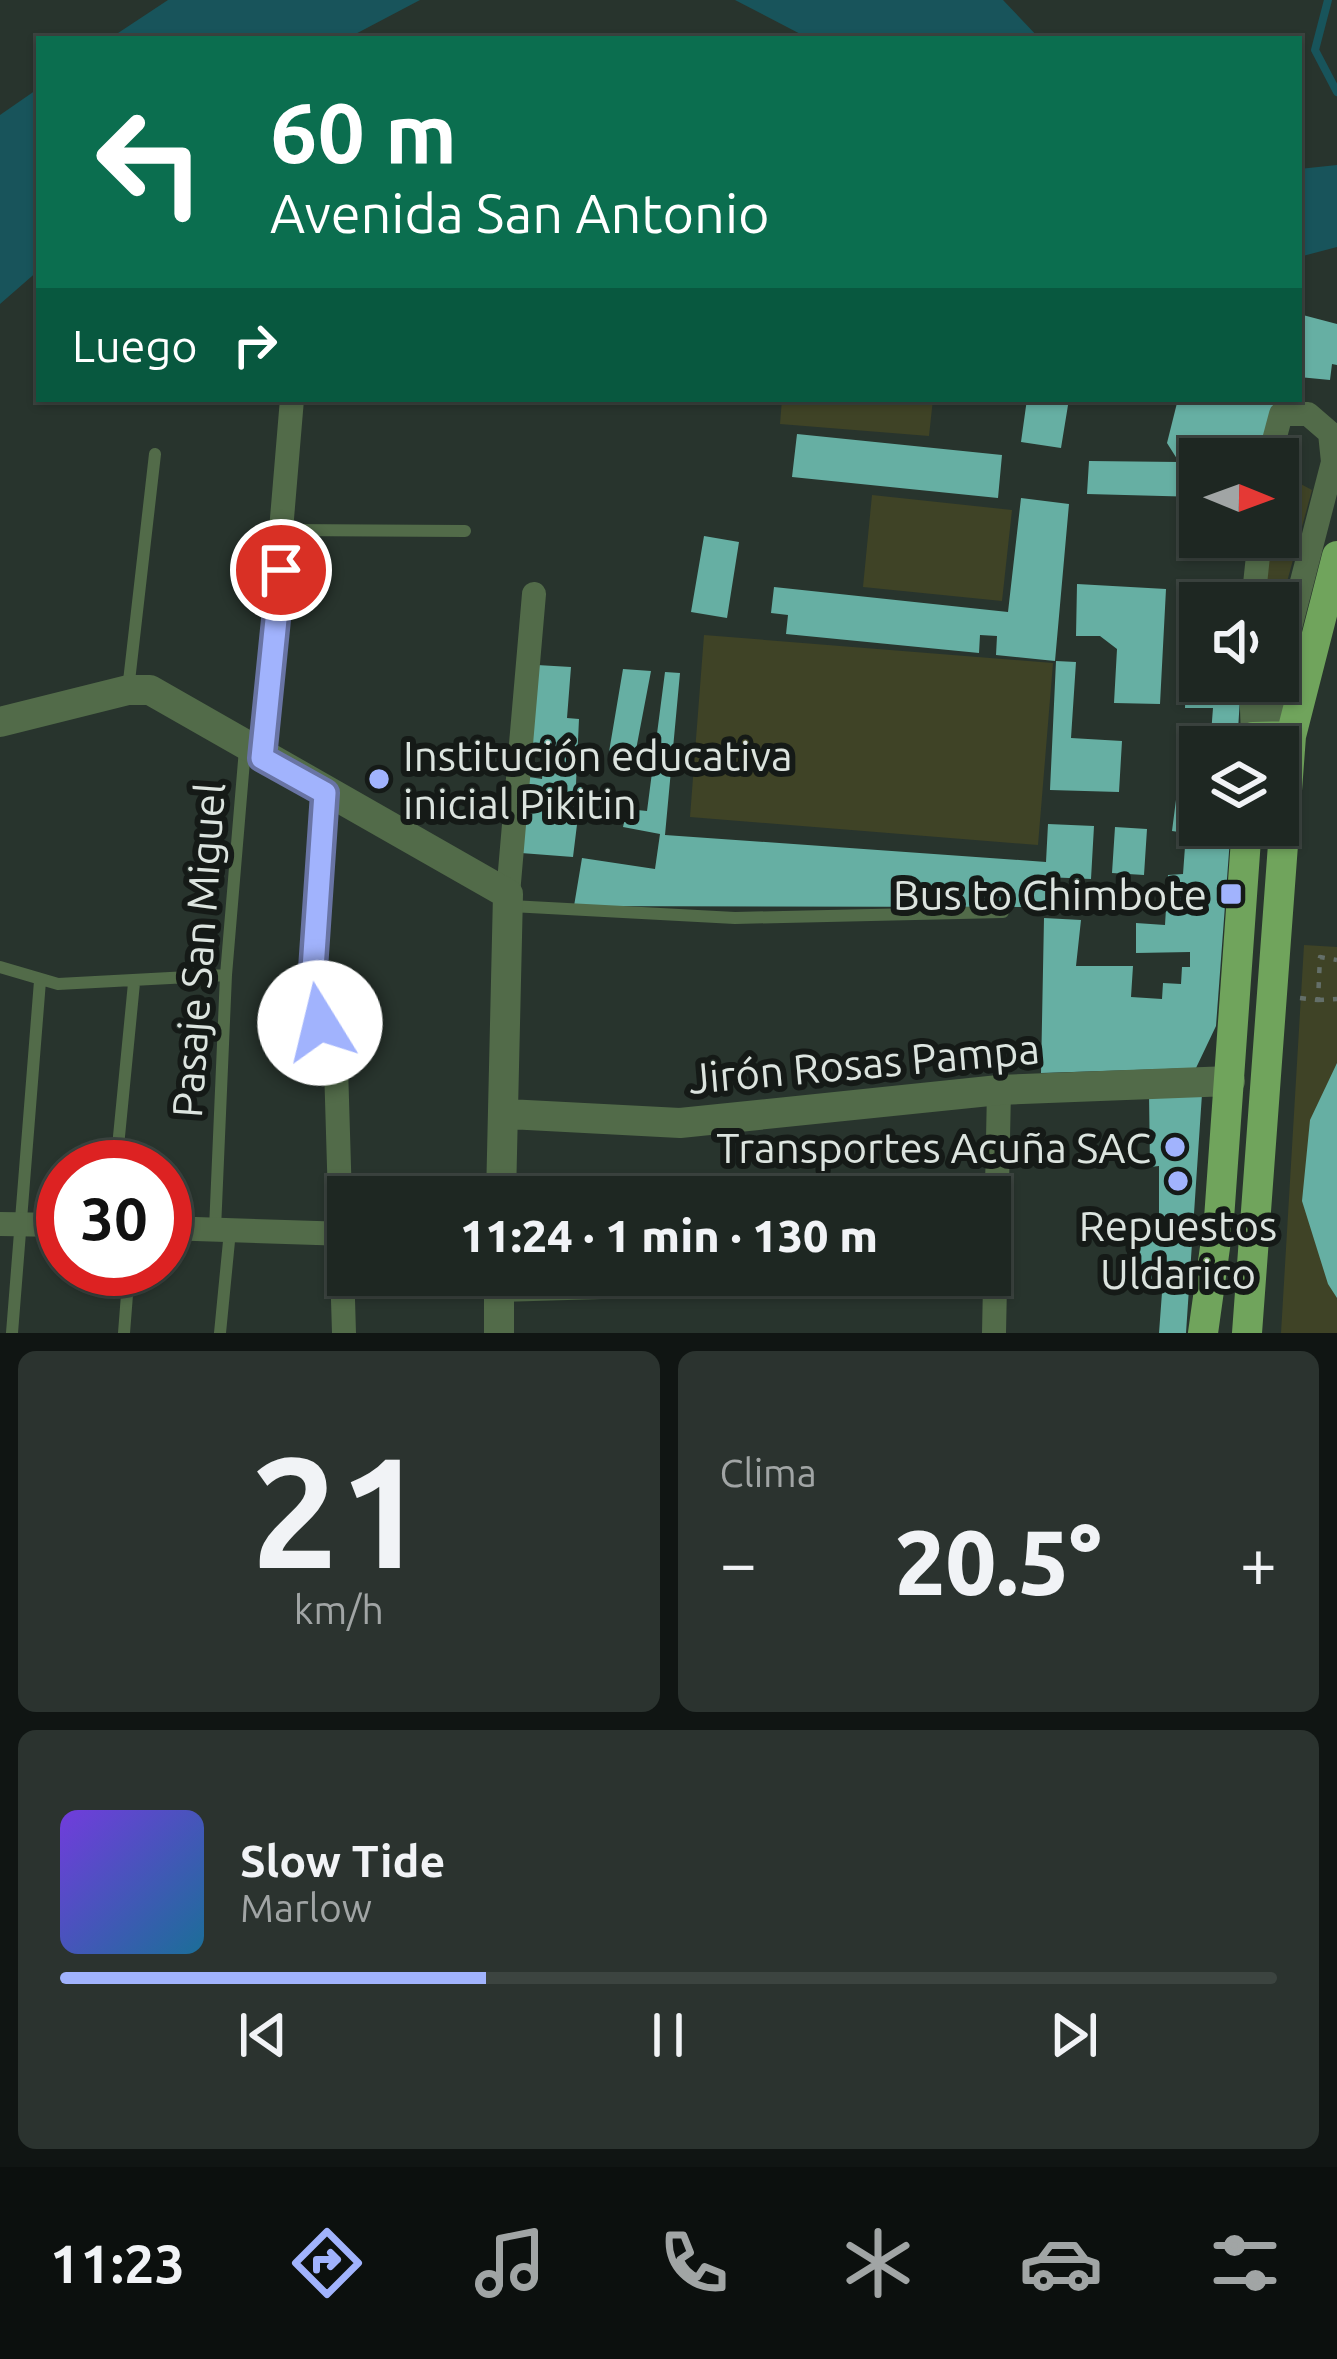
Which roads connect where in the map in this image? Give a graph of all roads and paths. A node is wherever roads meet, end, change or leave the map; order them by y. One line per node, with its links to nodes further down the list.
1 (292, 402): 4 (street)
2 (1274, 438): 8 (street)
3 (155, 454): 9 (lane)
4 (284, 530): 5 (lane); 12 (street)
5 (465, 531)
6 (1337, 556): 11 (main road)
7 (534, 594): 18 (street)
8 (1299, 595)
9 (128, 690): 10 (street); 12 (street)
10 (0, 722)
11 (1271, 726)
12 (254, 753): 13 (street); 22 (lane, Pasaje San Miguel)
13 (325, 793): 18 (street); 33 (street)
14 (1245, 846): 16 (main road)
15 (1278, 846): 17 (main road)
16 (1244, 864): 17 (main road); 25 (main road)
17 (1280, 866): 26 (main road)
18 (509, 900): 19 (lane); 31 (street)
19 (1004, 912)
20 (1337, 960): 28 (path)
21 (0, 967): 23 (lane)
22 (226, 975): 24 (lane); 39 (lane, Pasaje San Miguel)
23 (40, 981): 24 (lane); 37 (lane)
24 (134, 982): 32 (lane)
25 (1237, 994): 26 (main road); 29 (main road)
26 (1287, 998): 28 (path); 36 (main road)
27 (1337, 999): 28 (path)
28 (1318, 1000)
29 (1229, 1081): 30 (street, Jirón Rosas Pampa); 35 (main road)
30 (999, 1090): 31 (street, Jirón Rosas Pampa); 49 (street)
31 (506, 1114): 34 (street)
32 (119, 1140)
33 (341, 1176)
34 (502, 1176)
35 (1219, 1219): 36 (main road); 50 (main road)
36 (1256, 1222): 51 (main road)
37 (12, 1224): 44 (lane)
38 (192, 1228): 39 (street)
39 (222, 1229): 40 (street); 46 (lane, Pasaje San Miguel)
40 (327, 1233)
41 (127, 1296): 45 (lane)
42 (344, 1296): 47 (street)
43 (499, 1296): 48 (street)
44 (12, 1333)
45 (124, 1333)
46 (220, 1333)
47 (344, 1333)
48 (499, 1333)
49 (994, 1333)
50 (1203, 1333)
51 (1247, 1333)

